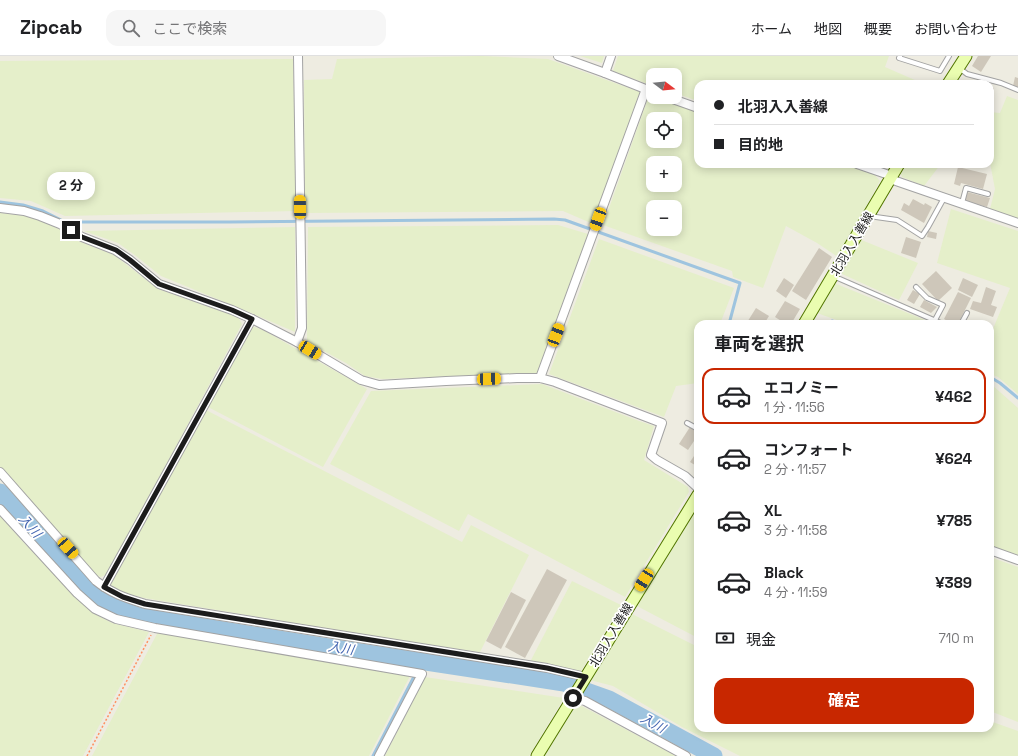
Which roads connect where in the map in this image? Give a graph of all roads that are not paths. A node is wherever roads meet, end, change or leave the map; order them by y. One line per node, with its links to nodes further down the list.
1 (298, 56): 33 (street)
2 (558, 56): 8 (street)
3 (611, 56): 8 (street)
4 (900, 56): 5 (lane)
5 (949, 56)
6 (966, 56): 7 (main road)
7 (958, 68): 9 (main road); 10 (lane)
8 (605, 73): 12 (street)
9 (950, 80)
10 (987, 80)
11 (994, 82): 13 (lane)
12 (646, 89)
13 (1018, 90)
14 (646, 101): 34 (street)
15 (682, 102): 16 (street)
16 (694, 107)
17 (867, 168): 19 (street)
18 (897, 168): 19 (main road, 北羽入入善線)
19 (891, 178): 21 (street); 24 (main road, 北羽入入善線)
20 (988, 194): 22 (lane)
21 (944, 198): 22 (street); 24 (lane)
22 (962, 204): 25 (street)
23 (0, 208): 29 (street)
24 (868, 216): 26 (main road, 北羽入入善線)
25 (1018, 223)
26 (833, 276): 30 (main road, 北羽入入善線); 31 (lane)
27 (916, 287): 31 (lane)
28 (967, 313): 32 (lane)
29 (252, 319): 33 (street); 43 (street)
30 (806, 320)
31 (935, 320)
32 (963, 320)
33 (297, 342): 34 (street)
34 (540, 378): 38 (street)
35 (687, 423): 36 (lane)
36 (694, 427)
37 (0, 472): 43 (street)
38 (694, 484)
39 (694, 501): 44 (main road, 北羽入入善線)
40 (0, 509): 46 (street)
41 (994, 551): 42 (street)
42 (1018, 560)
43 (104, 587): 44 (street)
44 (585, 679): 45 (main road, 北羽入入善線)
45 (574, 696): 47 (main road, 北羽入入善線); 48 (street)
46 (379, 756)
47 (537, 756)
48 (686, 756)

